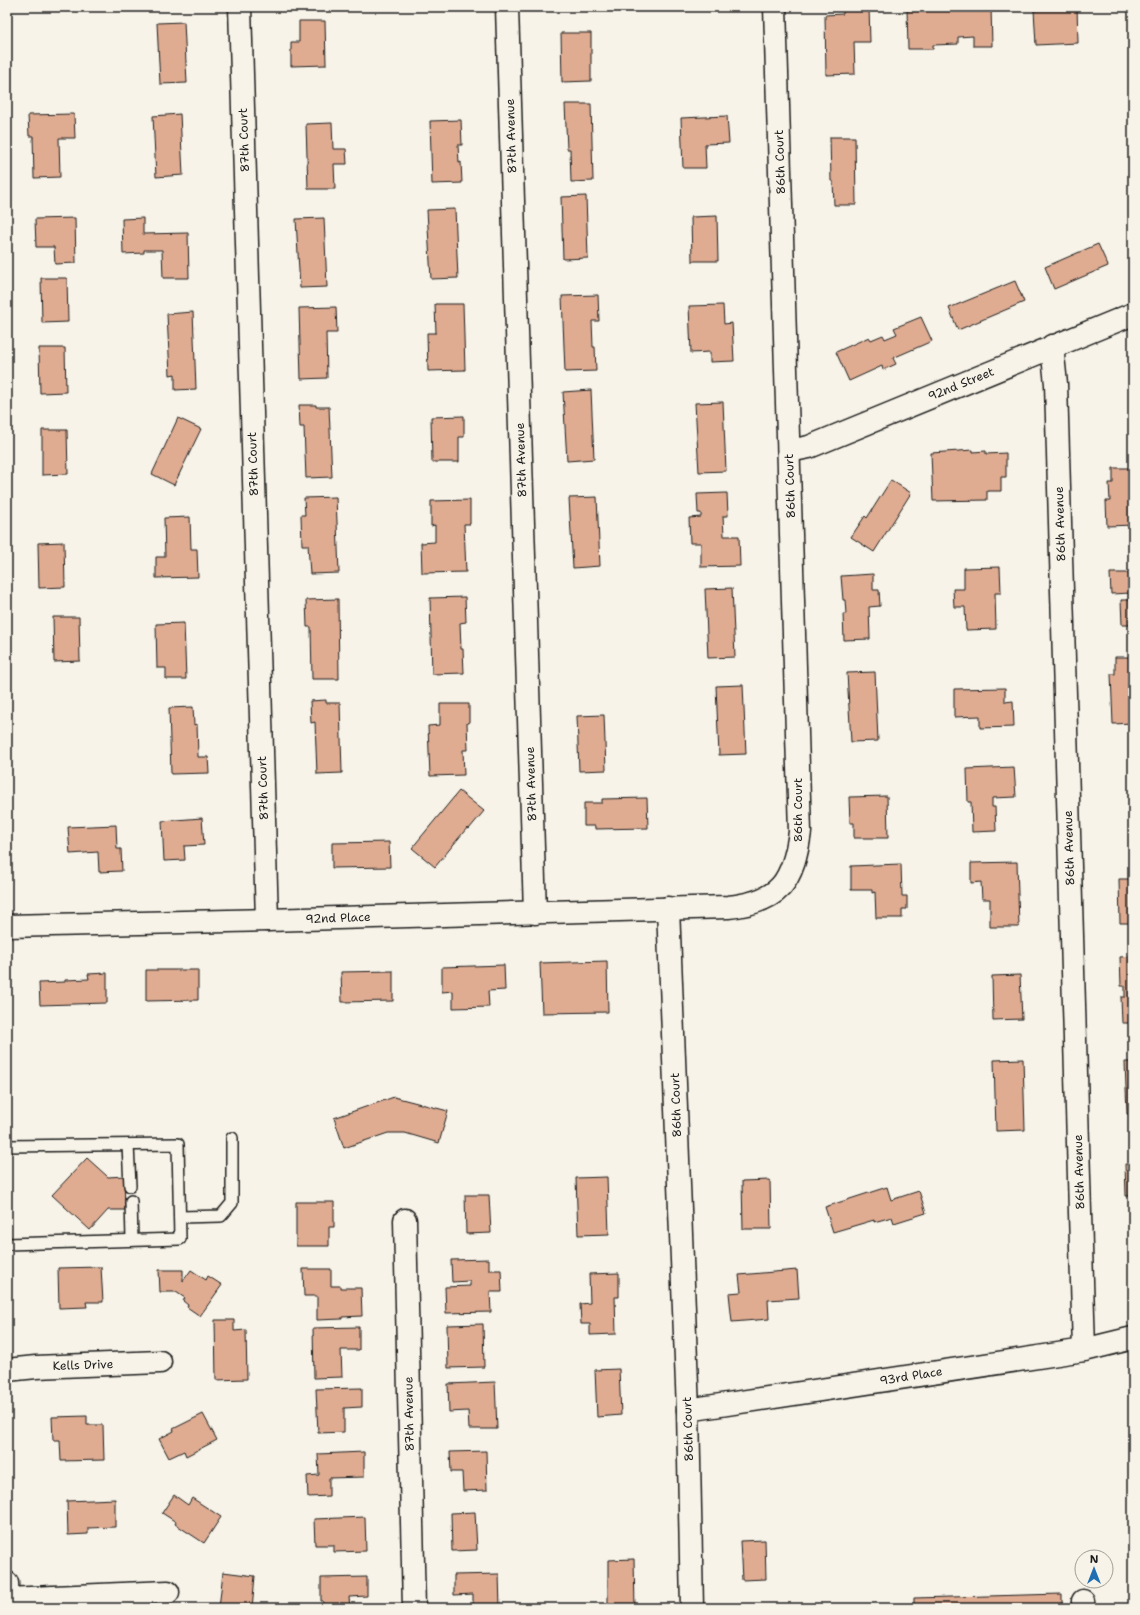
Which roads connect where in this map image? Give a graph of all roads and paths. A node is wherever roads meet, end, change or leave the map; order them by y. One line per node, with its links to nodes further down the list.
1 (240, 7): 9 (street, 87th Court)
2 (507, 7): 8 (street, 87th Avenue)
3 (775, 7): 6 (street, 86th Court)
4 (1133, 314): 5 (street, 92nd Street)
5 (1052, 346): 6 (street, 92nd Street); 21 (street, 86th Avenue)
6 (789, 450): 7 (street, 86th Court)
7 (668, 908): 8 (street, 92nd Place); 24 (street, 86th Court)
8 (534, 913): 9 (street, 92nd Place)
9 (266, 920): 10 (street, 92nd Place)
10 (7, 926)
11 (232, 1138): 16 (lane)
12 (128, 1145): 13 (lane); 14 (lane); 16 (lane)
13 (7, 1146)
14 (130, 1186)
15 (130, 1201): 18 (lane)
16 (180, 1217): 18 (lane)
17 (405, 1220): 29 (street, 87th Avenue)
18 (132, 1240): 19 (lane)
19 (7, 1244)
20 (1133, 1338): 21 (street, 93rd Place)
21 (1084, 1350): 24 (street, 93rd Place)
22 (160, 1362): 23 (street, Kells Drive)
23 (7, 1370)
24 (688, 1410): 30 (street, 86th Court)
25 (7, 1583): 27 (street)
26 (168, 1592): 27 (street)
27 (8, 1599): 28 (street)
28 (8, 1608)
29 (414, 1608)
30 (692, 1608)

